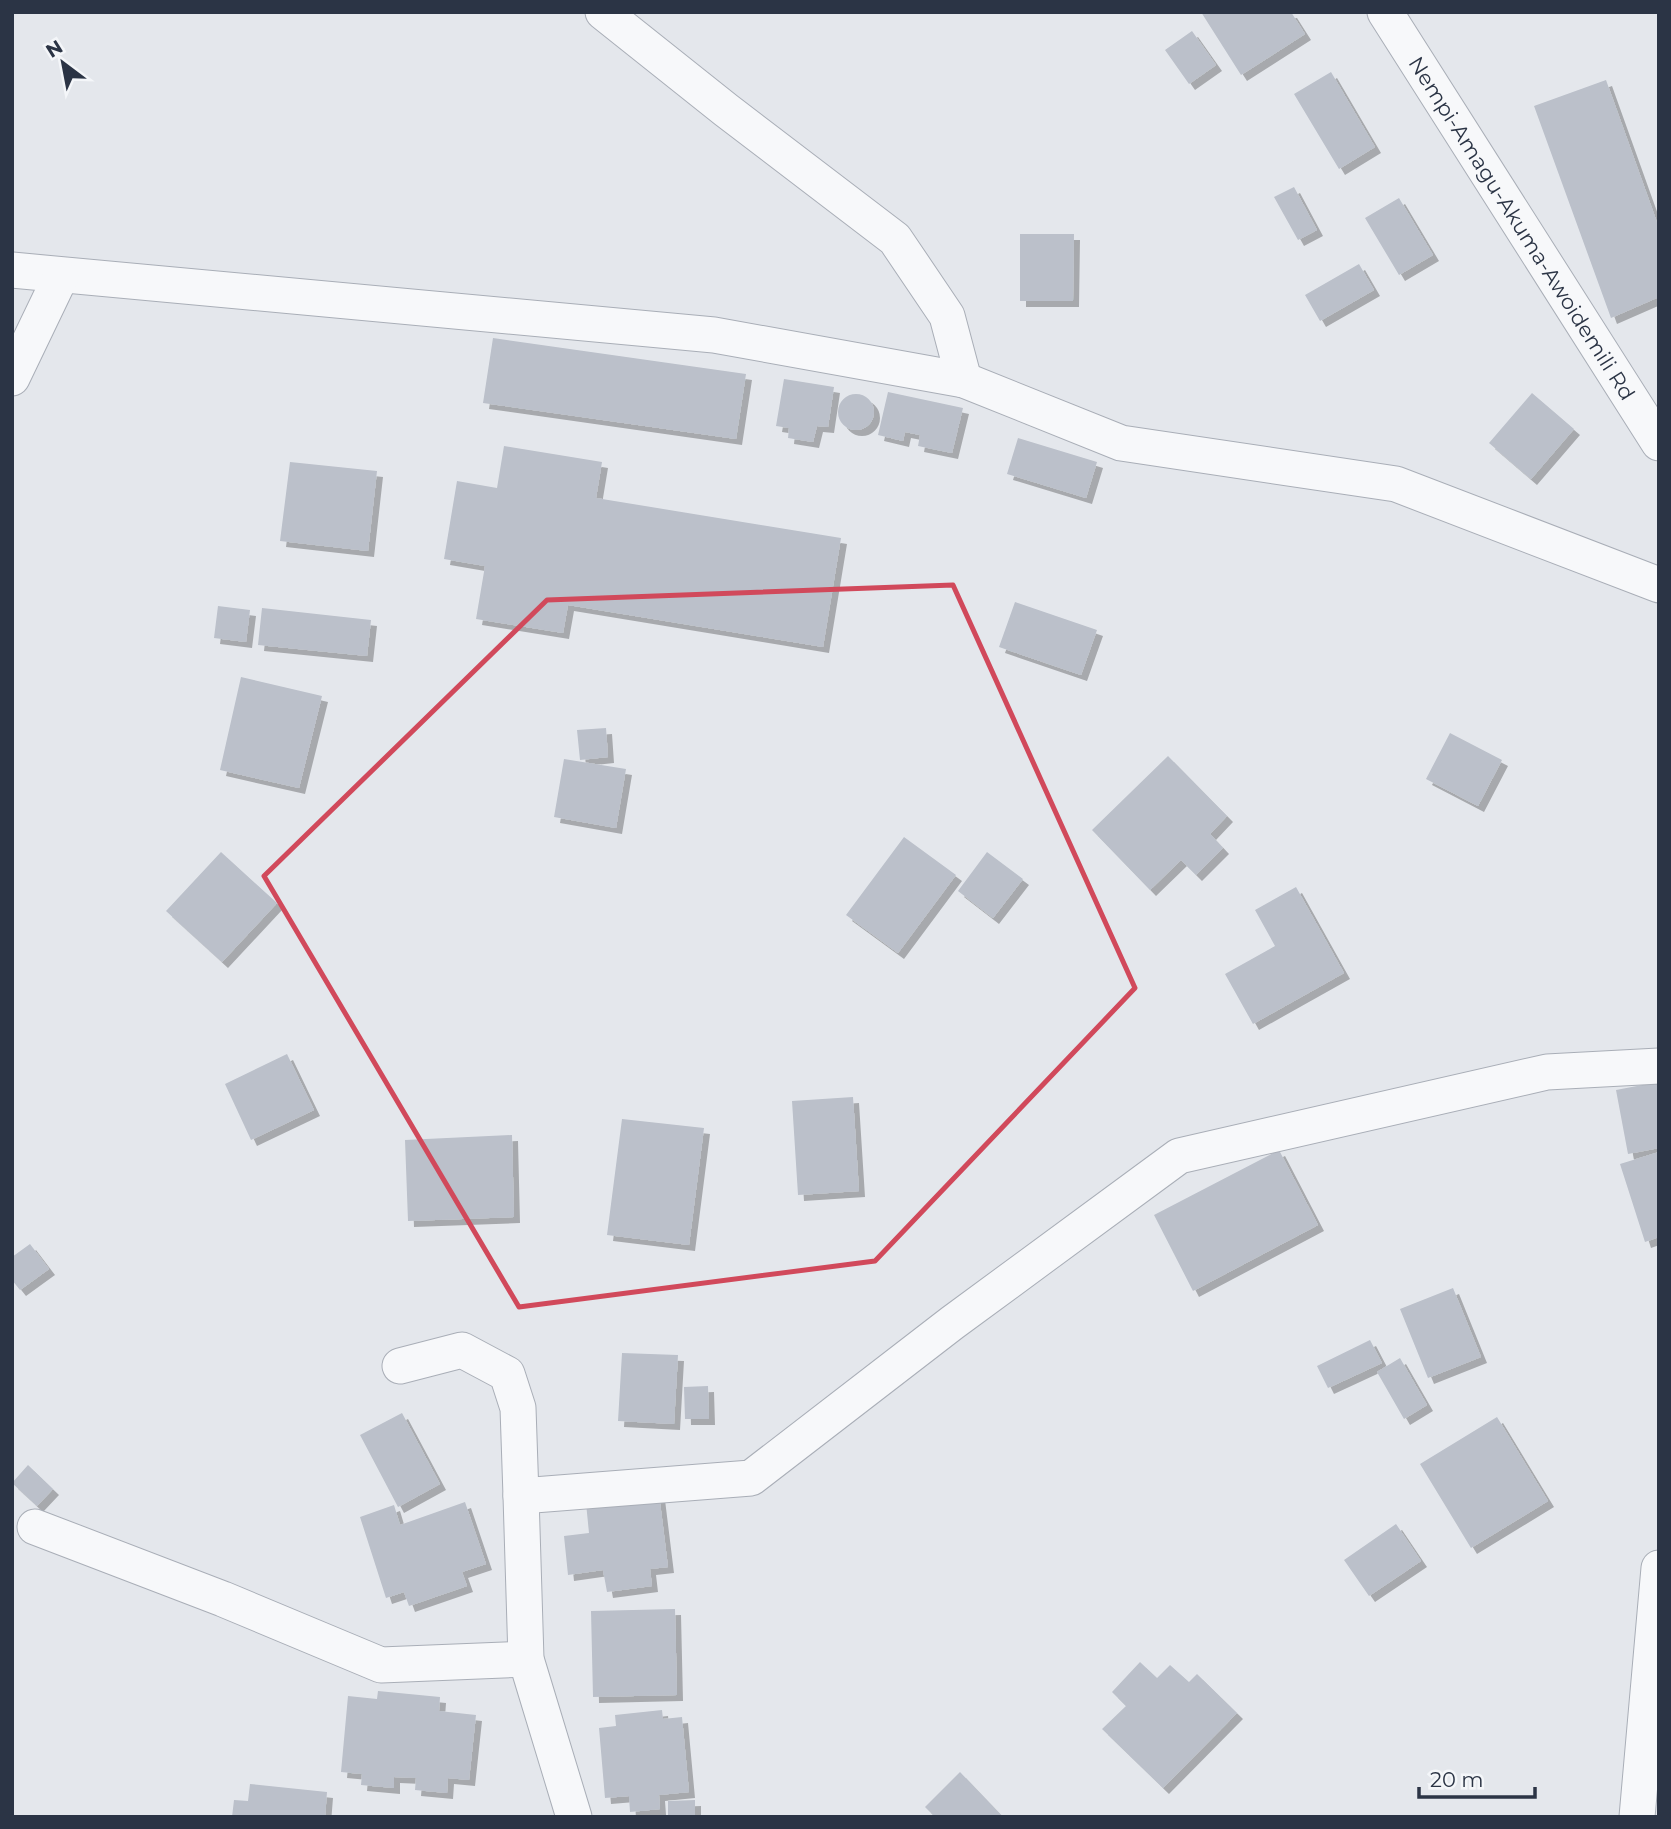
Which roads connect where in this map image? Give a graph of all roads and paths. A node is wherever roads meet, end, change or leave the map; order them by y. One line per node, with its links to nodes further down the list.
1 (603, 12): 6 (street)
2 (1385, 12): 7 (street, Nempi-Amagu-Akuma-Awoidemili Rd)
3 (12, 270): 4 (street)
4 (61, 276): 5 (street); 6 (street)
5 (12, 377)
6 (964, 380): 8 (street)
7 (1659, 443)
8 (1659, 586)
9 (1659, 1066): 11 (street)
10 (400, 1366): 11 (street)
11 (521, 1496): 14 (street)
12 (35, 1527): 14 (street)
13 (1659, 1568): 16 (street)
14 (526, 1659): 15 (street)
15 (574, 1817)
16 (1637, 1817)

